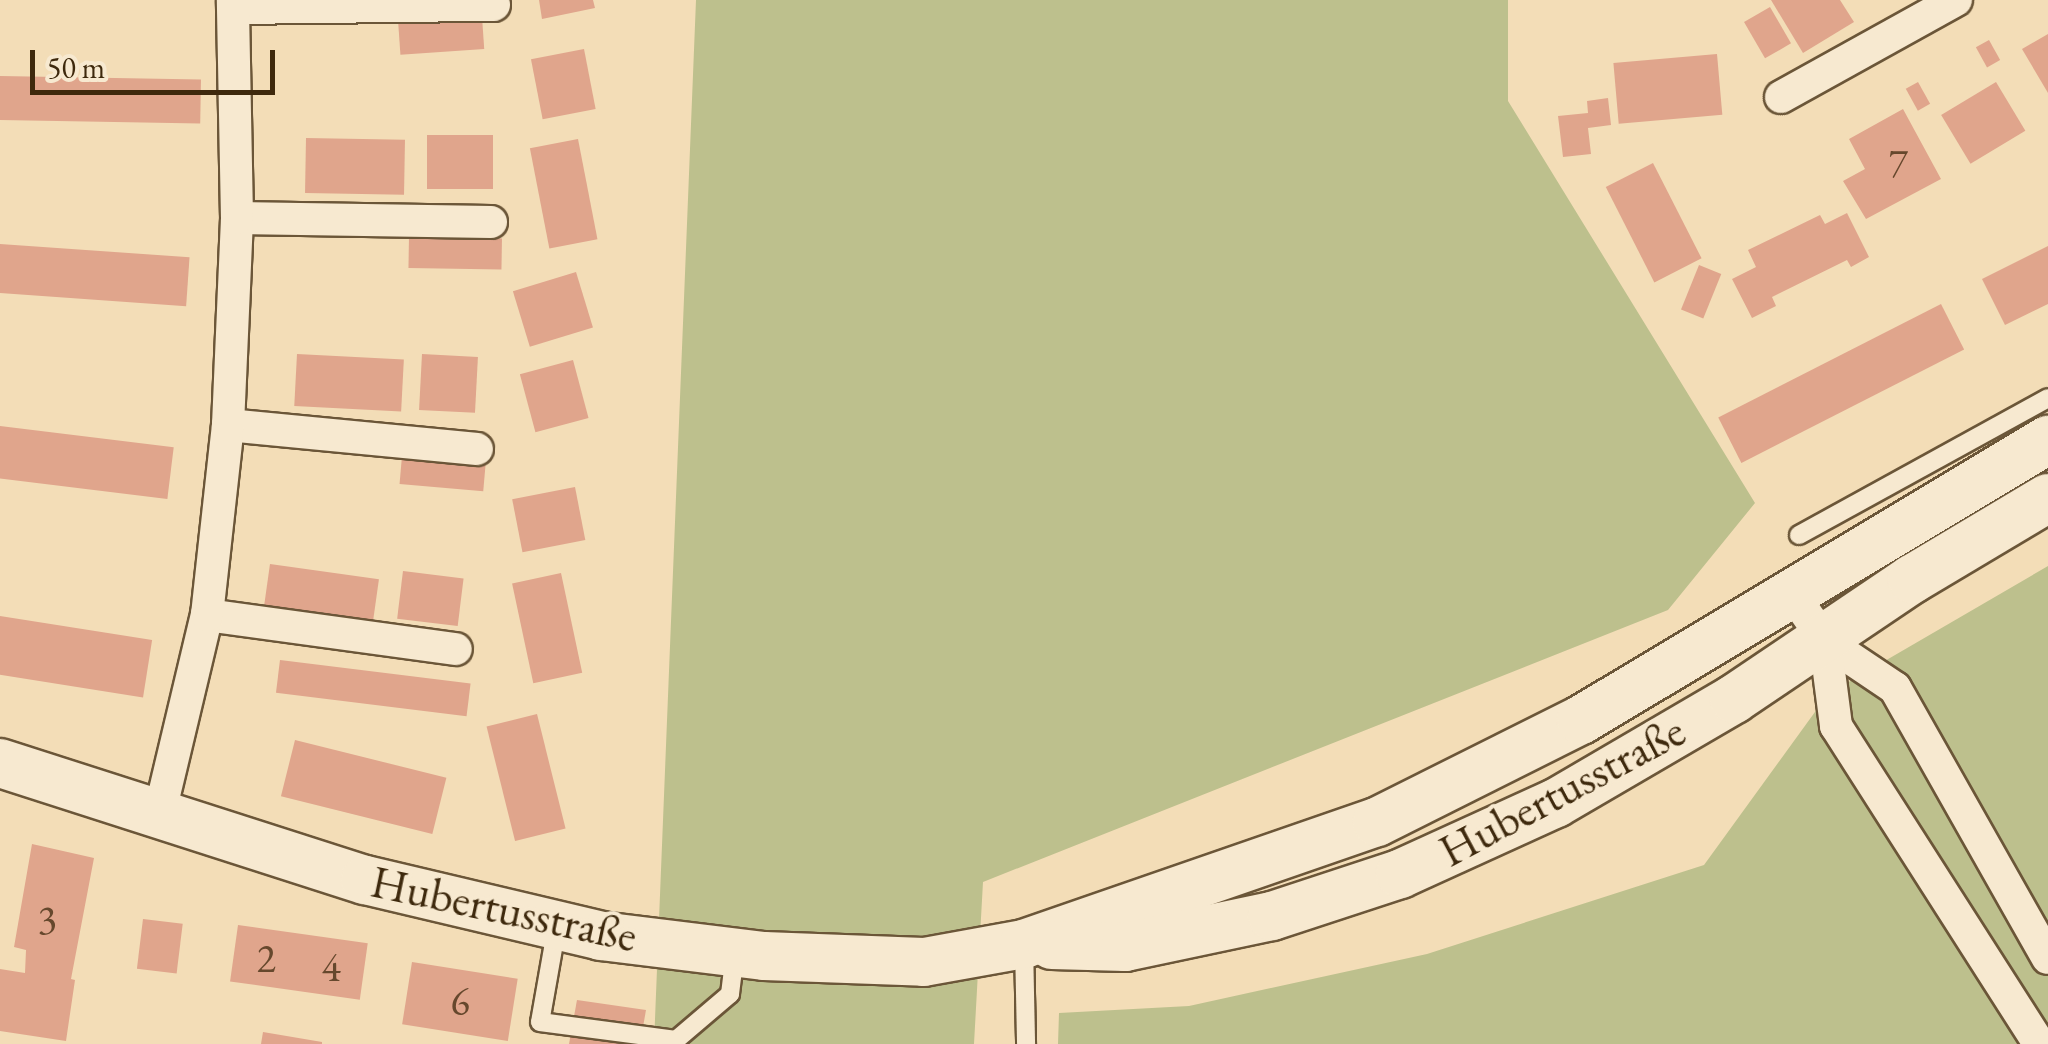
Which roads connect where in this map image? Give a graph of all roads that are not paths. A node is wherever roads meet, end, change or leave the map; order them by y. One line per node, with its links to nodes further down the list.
1 (1956, 0): 4 (street)
2 (234, 4): 3 (street); 5 (street)
3 (494, 5)
4 (1781, 97)
5 (237, 218): 6 (street); 8 (street)
6 (491, 222)
7 (2048, 398): 11 (lane)
8 (228, 425): 10 (street); 16 (street)
9 (2048, 440): 13 (street, Hubertusstraße)
10 (477, 450)
11 (1914, 473): 13 (lane); 14 (lane)
12 (2048, 498): 17 (street, Hubertusstraße)
13 (1912, 524): 15 (street, Hubertusstraße)
14 (1800, 535)
15 (1794, 596): 17 (street); 22 (street, Hubertusstraße)
16 (207, 616): 18 (street); 20 (street)
17 (1825, 641): 22 (street, Hubertusstraße); 24 (street); 26 (street)
18 (456, 649)
19 (0, 763): 20 (street, Hubertusstraße)
20 (160, 816): 21 (street, Hubertusstraße)
21 (557, 926): 23 (street, Hubertusstraße); 23 (lane)
22 (1024, 944): 23 (street, Hubertusstraße); 25 (lane)
23 (736, 953)
24 (2048, 958)
25 (1026, 1044)
26 (2039, 1044)

